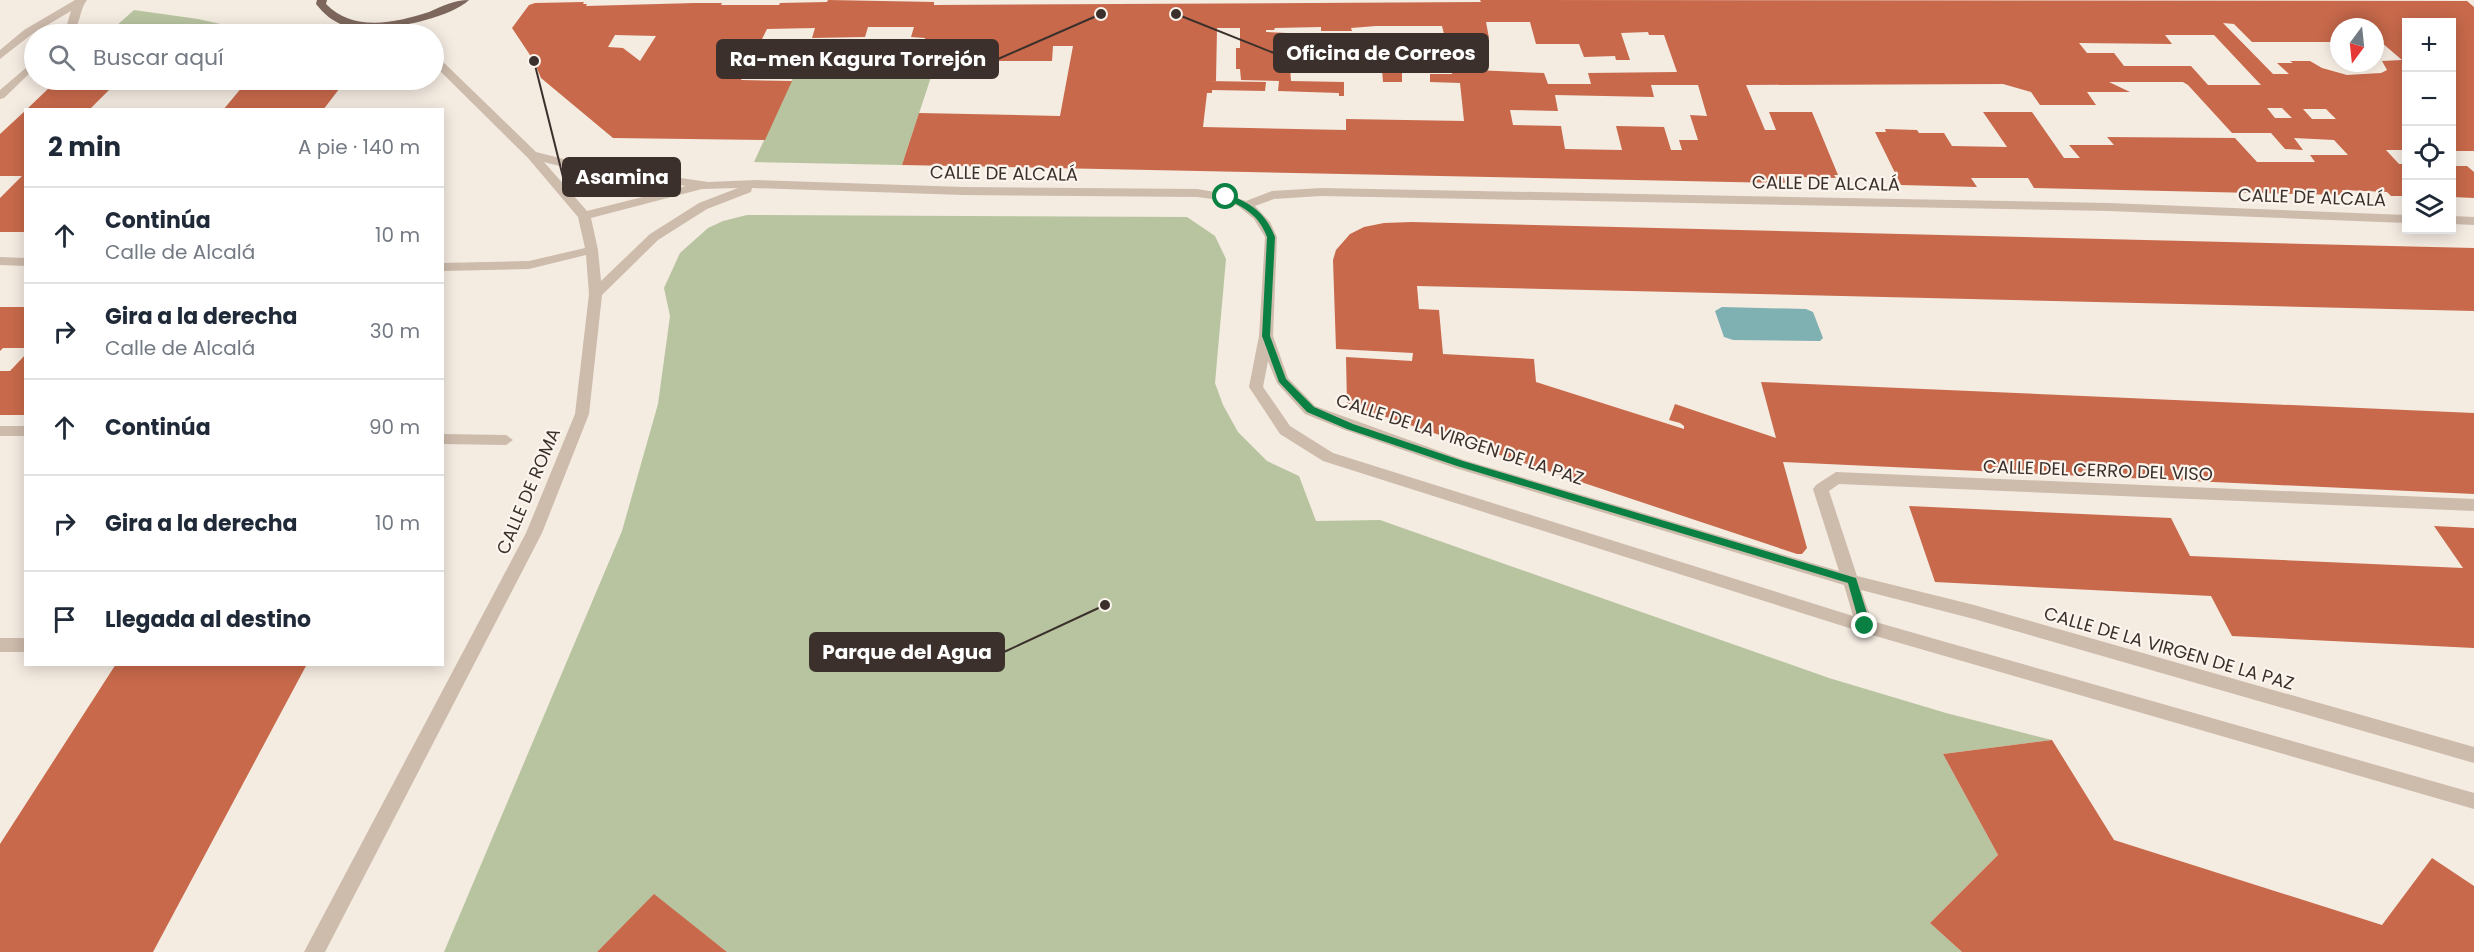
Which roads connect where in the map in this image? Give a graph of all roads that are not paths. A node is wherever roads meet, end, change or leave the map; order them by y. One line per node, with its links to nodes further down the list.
1 (322, 0): 7 (main road)
2 (464, 0): 4 (main road)
3 (80, 1): 5 (street); 6 (street)
4 (397, 23): 8 (main road)
5 (41, 24)
6 (73, 24)
7 (366, 24)
8 (386, 24)
9 (24, 35): 10 (street)
10 (0, 56)
11 (444, 69): 14 (street, CALLE DE ROMA)
12 (24, 73): 13 (street)
13 (0, 96)
14 (532, 154): 16 (street, CALLE DE ALCALÁ); 18 (street, CALLE DE ROMA)
15 (758, 184): 16 (street, CALLE DE ALCALÁ); 17 (street, CALLE DE ALCALÁ); 26 (street, CALLE DE ALCALÁ)
16 (708, 186): 18 (street, CALLE DE ALCALÁ)
17 (1247, 205): 19 (street, CALLE DE ALCALÁ); 27 (street)
18 (584, 216): 22 (street, CALLE DE ROMA)
19 (2402, 219)
20 (2456, 220): 21 (street)
21 (2474, 221)
22 (592, 250): 25 (street); 26 (street, CALLE DE ROMA)
23 (0, 261): 24 (street)
24 (24, 262)
25 (444, 267)
26 (596, 294): 39 (street, CALLE DE ROMA)
27 (1266, 336): 33 (street, CALLE DE LA VIRGEN DE LA PAZ); 34 (street)
28 (0, 431): 29 (street)
29 (24, 431)
30 (444, 439): 31 (street)
31 (507, 440)
32 (2474, 506): 33 (street, CALLE DEL CERRO DEL VISO)
33 (1853, 581): 34 (street); 37 (street, CALLE DE LA VIRGEN DE LA PAZ)
34 (1865, 626): 38 (street)
35 (0, 645): 36 (street)
36 (24, 645)
37 (2474, 755)
38 (2474, 801)
39 (314, 952)

